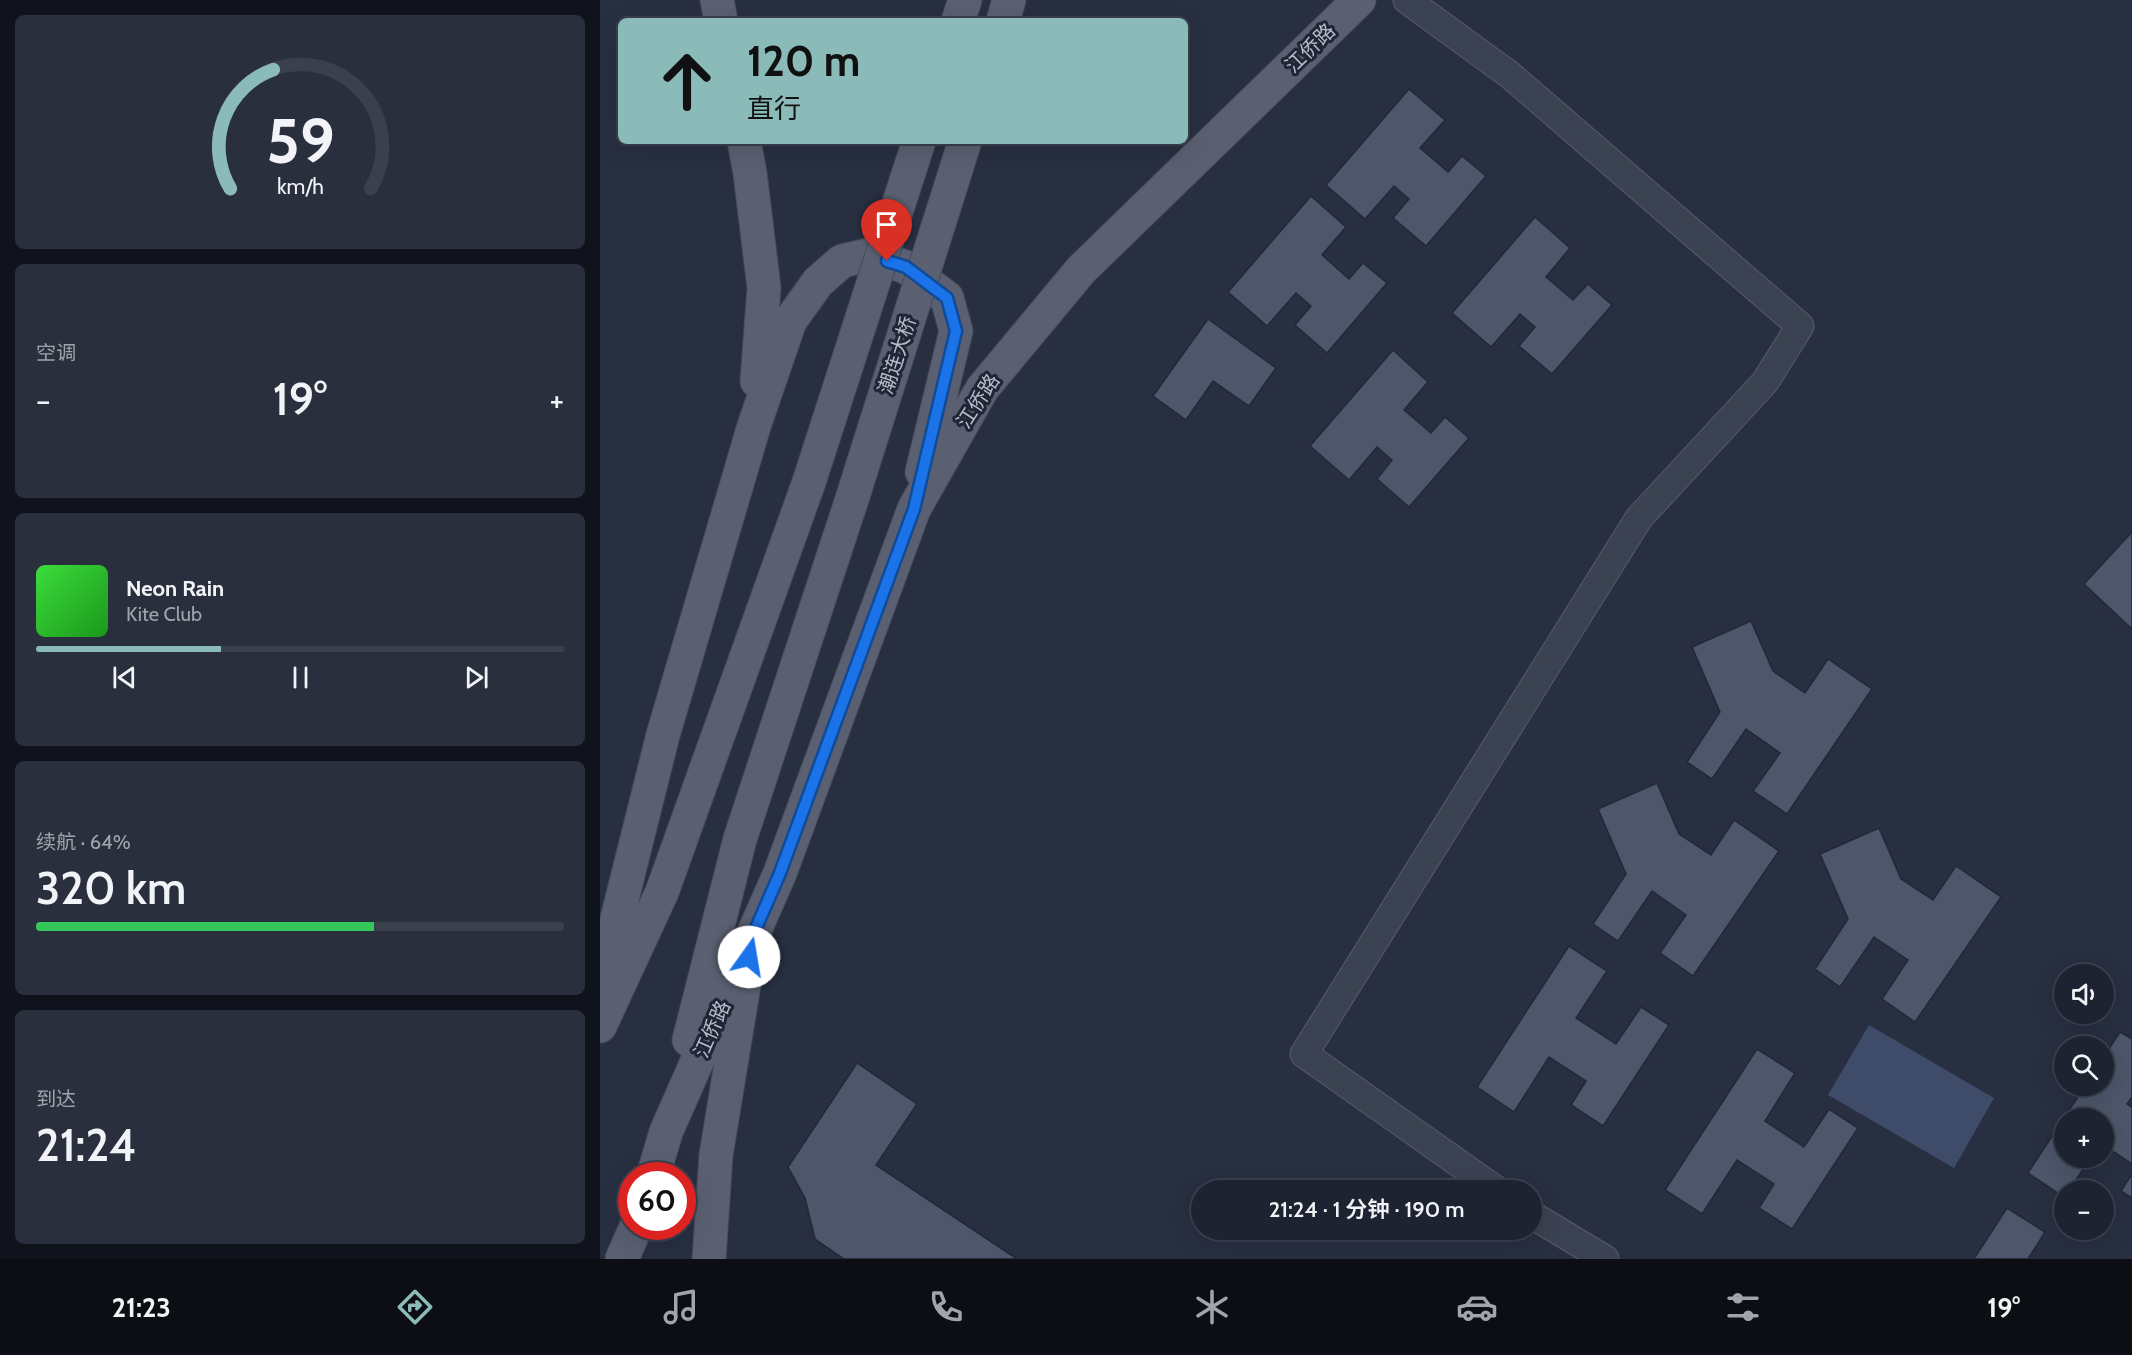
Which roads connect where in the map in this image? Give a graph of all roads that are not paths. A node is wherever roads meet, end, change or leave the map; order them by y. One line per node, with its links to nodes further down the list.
1 (717, 0): 6 (main road)
2 (965, 0): 7 (main road)
3 (1009, 0): 8 (main road)
4 (1359, 0): 13 (main road, 江侨路)
5 (1407, 0): 21 (street)
6 (720, 18)
7 (959, 18)
8 (1004, 18)
9 (745, 144): 12 (main road)
10 (918, 144): 18 (main road, bridge)
11 (964, 144): 19 (main road, 潮连大桥, bridge)
12 (754, 426): 13 (main road); 14 (main road)
13 (914, 509): 15 (main road, 江侨路)
14 (620, 905): 16 (main road); 17 (main road)
15 (753, 935): 19 (main road, 江侨路); 25 (main road)
16 (600, 948)
17 (600, 987)
18 (600, 1026)
19 (666, 1132): 20 (main road, 江侨路)
20 (657, 1162)
21 (1482, 1180)
22 (1542, 1221): 26 (street)
23 (630, 1240): 24 (main road)
24 (622, 1259)
25 (709, 1259)
26 (1605, 1259)

